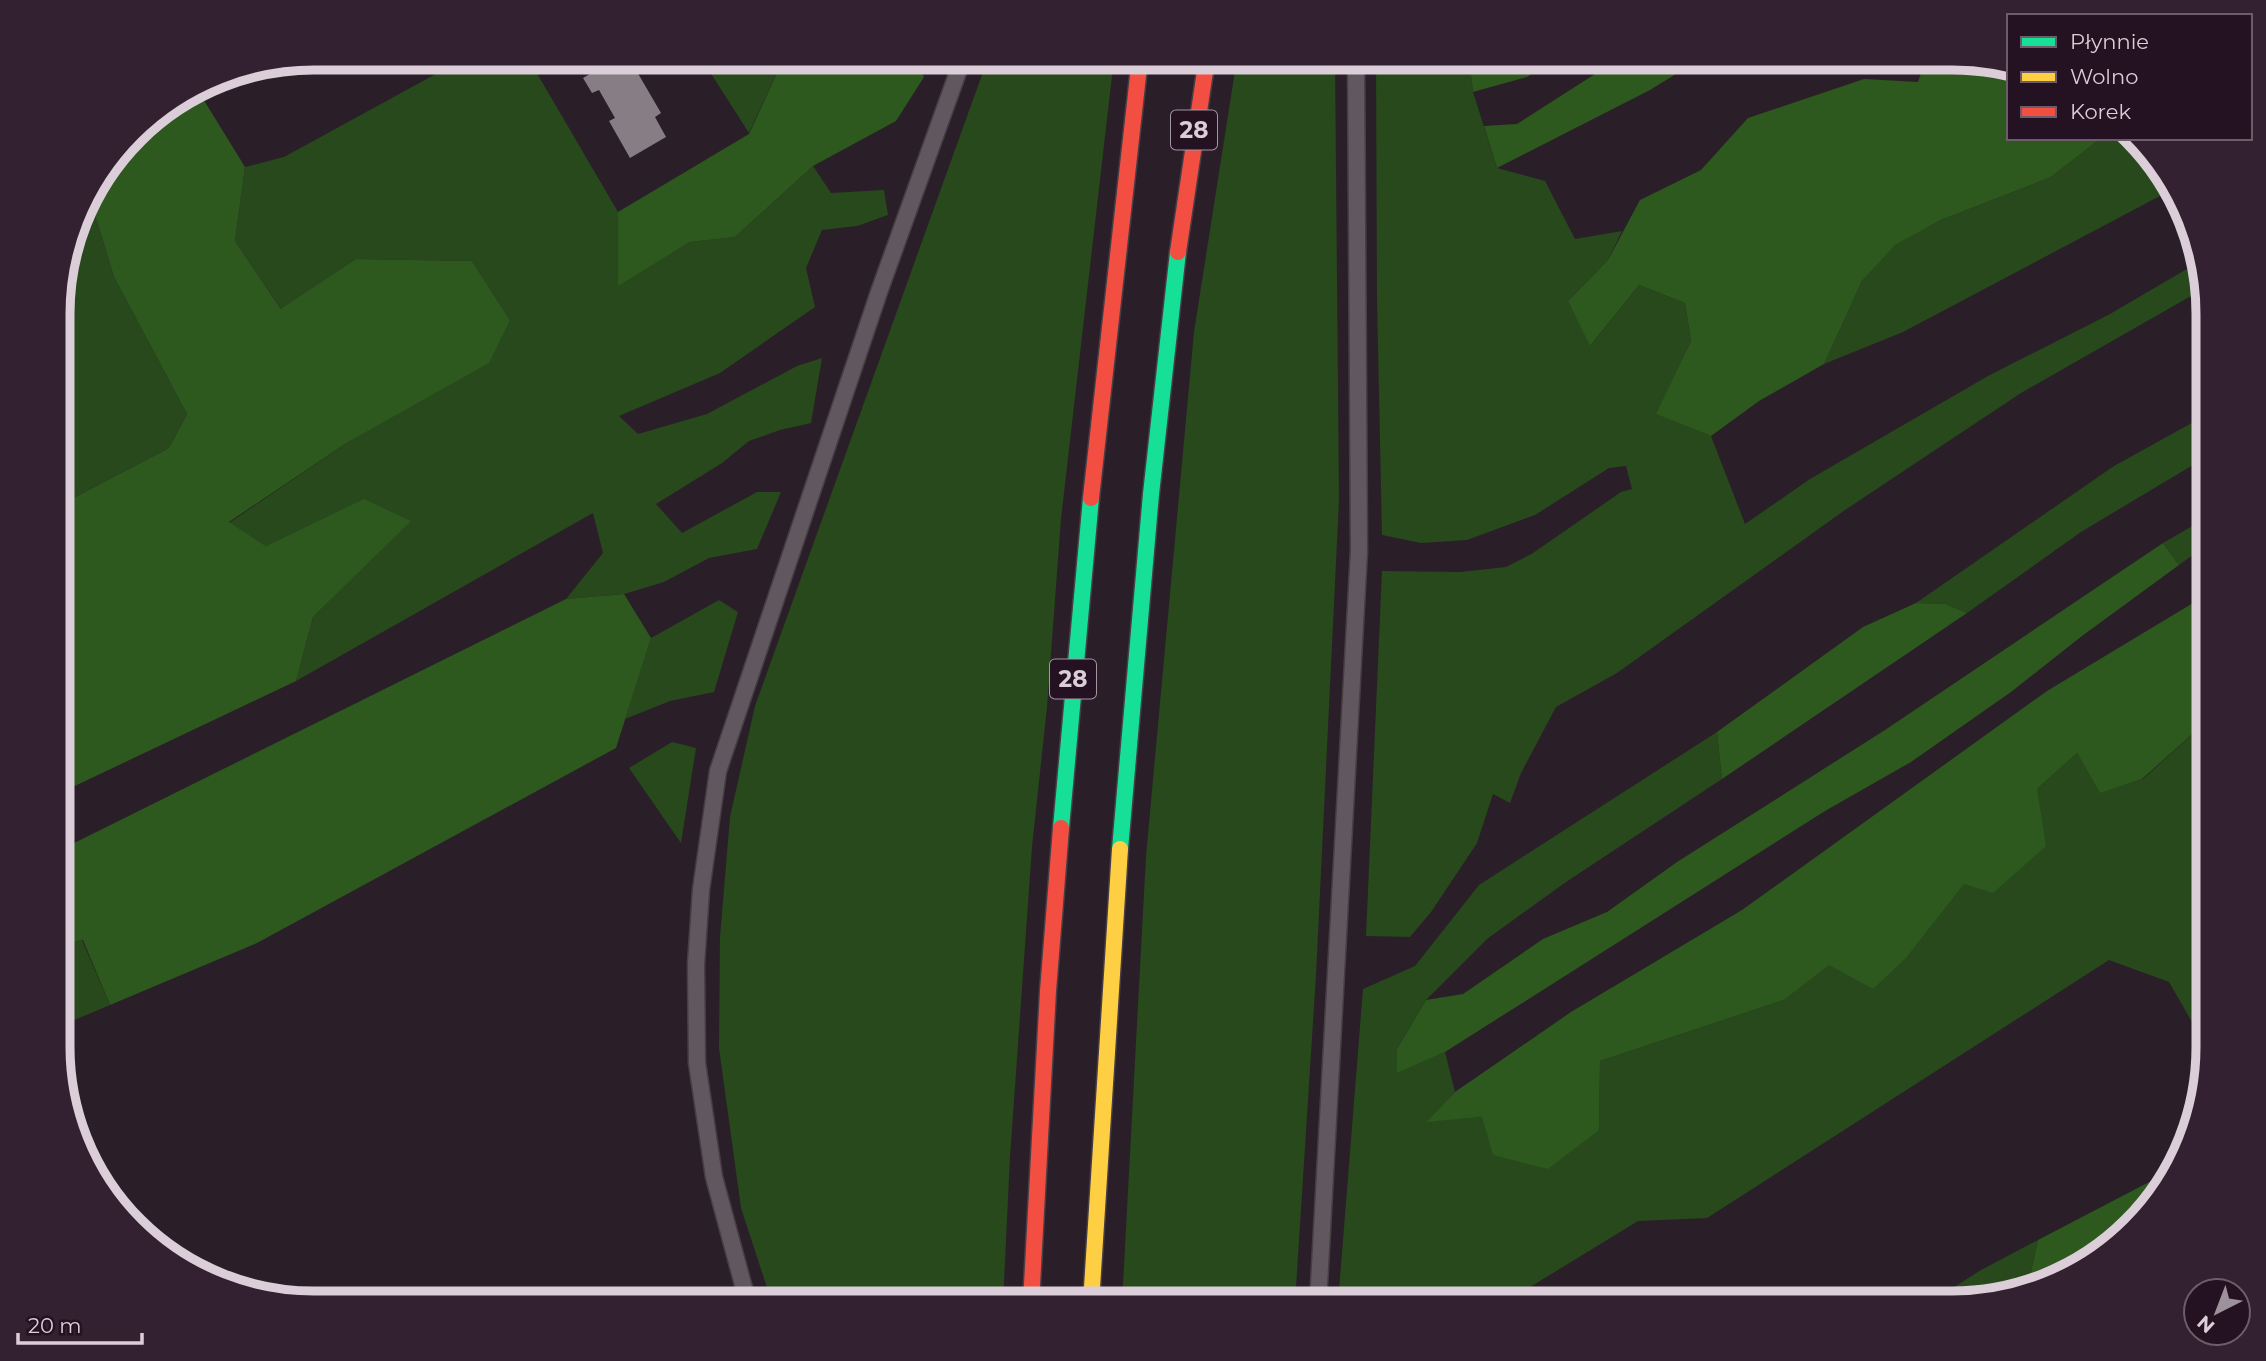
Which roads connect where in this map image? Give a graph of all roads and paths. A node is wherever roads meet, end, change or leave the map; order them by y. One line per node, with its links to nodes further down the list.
1 (1139, 70): 7 (main road, 28)
2 (1205, 70): 8 (main road, 28)
3 (1356, 70): 5 (lane)
4 (958, 71): 6 (lane)
5 (1319, 1290)
6 (745, 1291)
7 (1032, 1291)
8 (1092, 1291)

